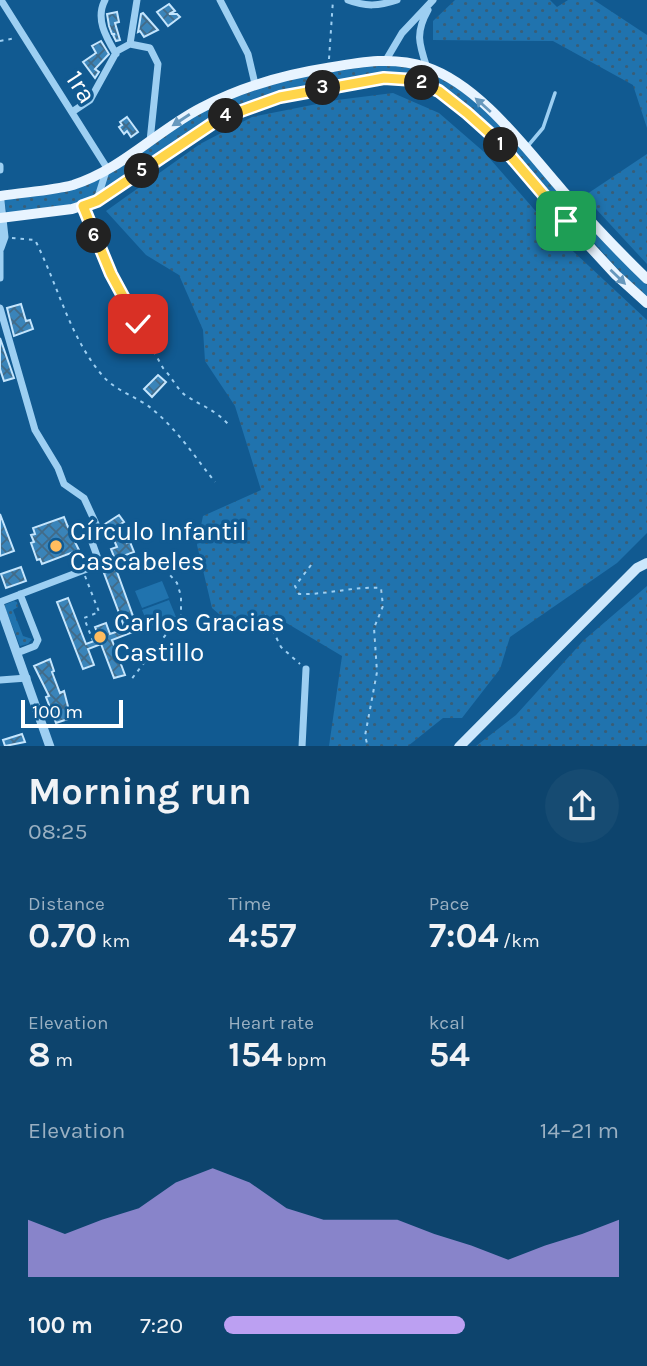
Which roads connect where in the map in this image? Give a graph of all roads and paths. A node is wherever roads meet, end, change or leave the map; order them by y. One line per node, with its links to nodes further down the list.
1 (1, 0): 8 (street, 1ra)
2 (105, 0): 11 (street)
3 (137, 0): 10 (street)
4 (220, 0): 15 (street)
5 (333, 0): 13 (path)
6 (348, 0): 7 (street)
7 (397, 0)
8 (24, 37): 9 (path); 17 (street, 1ra)
9 (0, 41)
10 (130, 44): 11 (street); 18 (street)
11 (116, 54): 17 (street)
12 (386, 60): 13 (main road); 14 (main road); 14 (street)
13 (329, 68): 15 (main road)
14 (427, 68): 19 (main road, one-way to 14)
15 (255, 84): 18 (main road, one-way to 18)
16 (555, 93): 19 (lane)
17 (72, 112): 20 (street, 1ra)
18 (150, 141): 20 (main road)
19 (526, 149): 24 (main road)
20 (107, 168): 21 (main road); 22 (street)
21 (0, 198): 25 (street)
22 (97, 201): 23 (main road); 26 (main road)
23 (83, 206): 25 (main road); 35 (path)
24 (579, 209): 26 (main road); 29 (main road)
25 (2, 218): 27 (street)
26 (566, 221): 33 (main road, one-way to 33)
27 (4, 237): 28 (street); 36 (path)
28 (0, 250): 31 (street)
29 (635, 267): 30 (street); 32 (main road)
30 (647, 273)
31 (0, 278)
32 (647, 279)
33 (647, 303)
34 (0, 313): 37 (street)
35 (228, 424)
36 (215, 482)
37 (89, 534): 38 (lane); 40 (street)
38 (77, 538)
39 (647, 563): 55 (main road)
40 (100, 564): 42 (street); 51 (path)
41 (311, 565): 54 (path)
42 (83, 570): 43 (street); 46 (path)
43 (20, 594): 44 (street); 47 (street)
44 (0, 604): 47 (street)
45 (265, 615): 48 (path)
46 (93, 641)
47 (18, 653): 49 (street)
48 (306, 669): 53 (street)
49 (27, 678): 50 (street); 52 (street)
50 (0, 680)
51 (130, 681)
52 (50, 746)
53 (302, 746)
54 (368, 746)
55 (459, 746)

